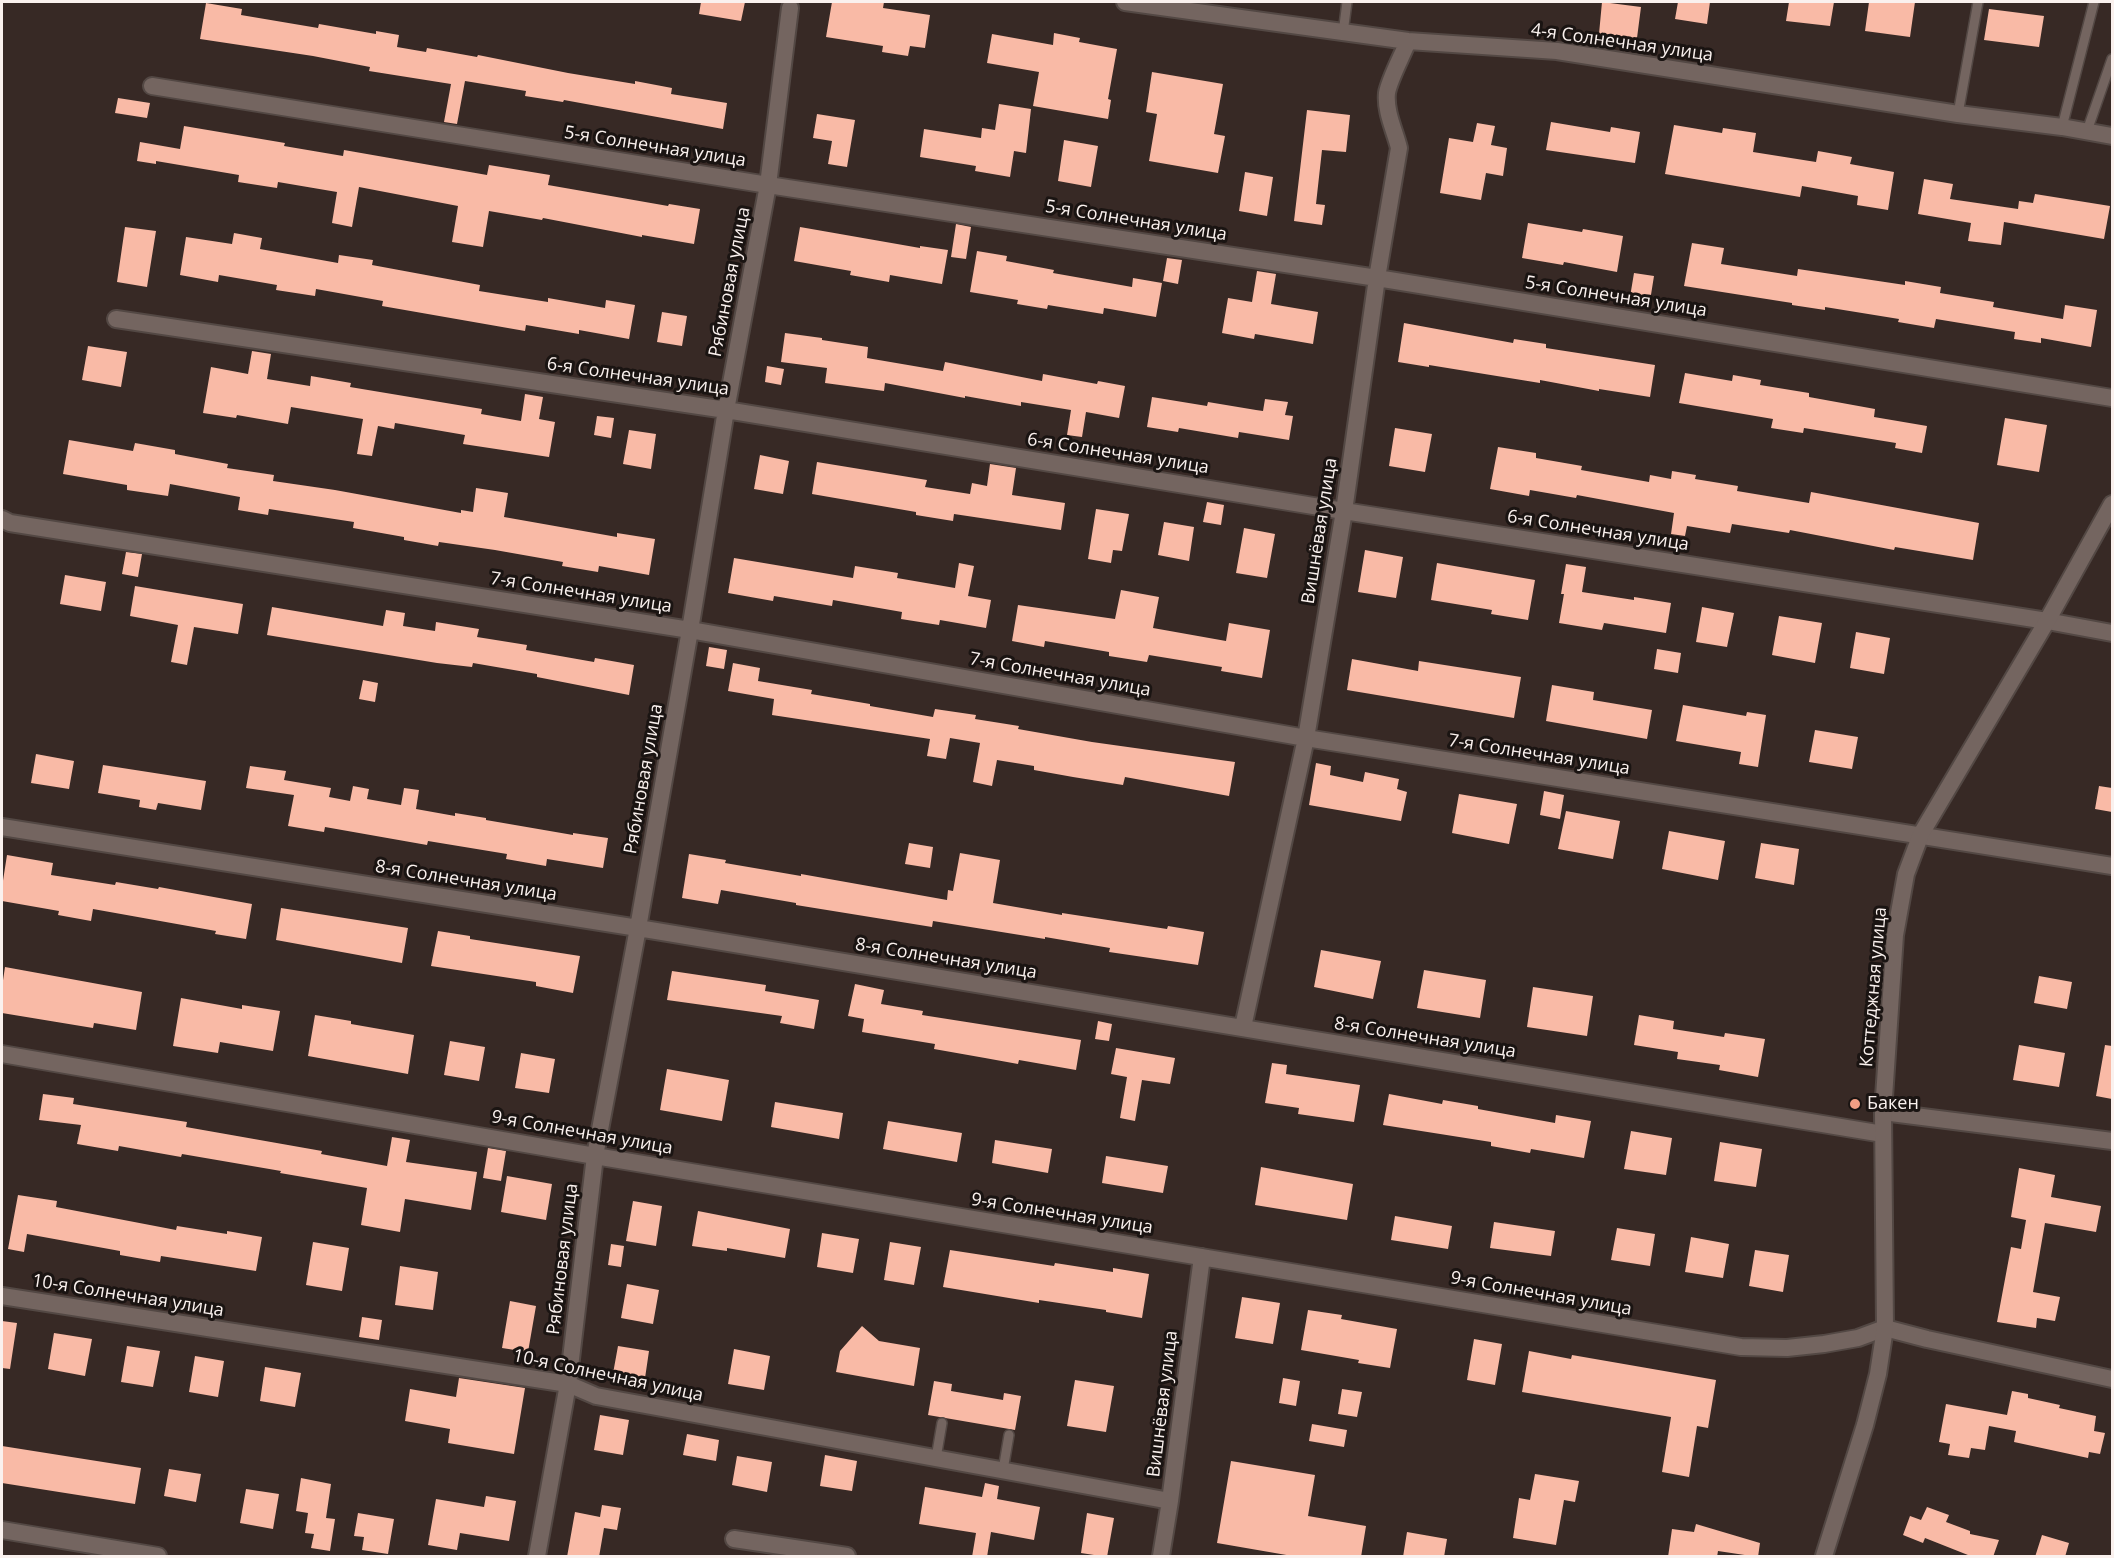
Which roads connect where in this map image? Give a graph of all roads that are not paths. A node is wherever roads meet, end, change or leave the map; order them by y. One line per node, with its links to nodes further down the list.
1 (1125, 2): 6 (street, 4-я Солнечная улица)
2 (1347, 2): 7 (lane)
3 (1978, 2): 11 (lane)
4 (2094, 2): 12 (lane)
5 (789, 4): 15 (street, Рябиновая улица)
6 (1181, 6): 7 (street, 4-я Солнечная улица)
7 (1343, 33): 8 (street, 4-я Солнечная улица)
8 (1408, 41): 11 (street, 4-я Солнечная улица); 16 (street, Вишнёвая улица)
9 (2112, 59): 13 (lane)
10 (152, 86): 15 (street, 5-я Солнечная улица)
11 (1958, 114): 12 (street, 4-я Солнечная улица)
12 (2062, 127): 13 (street, 4-я Солнечная улица)
13 (2087, 131): 14 (street, 4-я Солнечная улица)
14 (2112, 136)
15 (768, 185): 16 (street, 5-я Солнечная улица); 19 (street, Рябиновая улица)
16 (1377, 278): 18 (street, 5-я Солнечная улица); 21 (street, Вишнёвая улица)
17 (116, 319): 19 (street, 6-я Солнечная улица)
18 (2112, 398)
19 (726, 410): 21 (street, 6-я Солнечная улица); 24 (street, Рябиновая улица)
20 (2112, 504): 23 (street, Коттеджная улица)
21 (1344, 511): 23 (street, 6-я Солнечная улица); 26 (street, Вишнёвая улица)
22 (2, 519): 24 (street, 7-я Солнечная улица)
23 (2047, 621): 25 (street, 6-я Солнечная улица); 28 (street, Коттеджная улица)
24 (690, 630): 26 (street, 7-я Солнечная улица); 30 (street, Рябиновая улица)
25 (2112, 633)
26 (1306, 738): 28 (street, 7-я Солнечная улица); 31 (street, Вишнёвая улица)
27 (2, 827): 30 (street, 8-я Солнечная улица)
28 (1921, 834): 29 (street, 7-я Солнечная улица); 33 (street, Коттеджная улица)
29 (2112, 866)
30 (638, 928): 31 (street, 8-я Солнечная улица); 36 (street, Рябиновая улица)
31 (1244, 1027): 34 (street, 8-я Солнечная улица)
32 (2, 1054): 36 (street, 9-я Солнечная улица)
33 (1883, 1112): 34 (street, Коттеджная улица); 35 (street)
34 (1883, 1134): 39 (street, Коттеджная улица)
35 (2112, 1141)
36 (595, 1156): 37 (street, 9-я Солнечная улица); 41 (street, Рябиновая улица)
37 (1202, 1257): 39 (street, 9-я Солнечная улица); 46 (street, Вишнёвая улица)
38 (2, 1296): 41 (street, 10-я Солнечная улица)
39 (1885, 1328): 40 (street); 53 (street, Коттеджная улица)
40 (2112, 1379)
41 (568, 1384): 44 (street, 10-я Солнечная улица); 50 (street, Рябиновая улица)
42 (942, 1423): 44 (lane)
43 (1009, 1434): 45 (lane)
44 (936, 1458): 45 (street, 10-я Солнечная улица)
45 (1003, 1470): 46 (street, 10-я Солнечная улица)
46 (1170, 1500): 52 (street, Вишнёвая улица)
47 (2, 1530): 49 (street)
48 (734, 1539): 51 (street)
49 (158, 1557)
50 (537, 1557)
51 (847, 1557)
52 (1161, 1557)
53 (1824, 1557)

